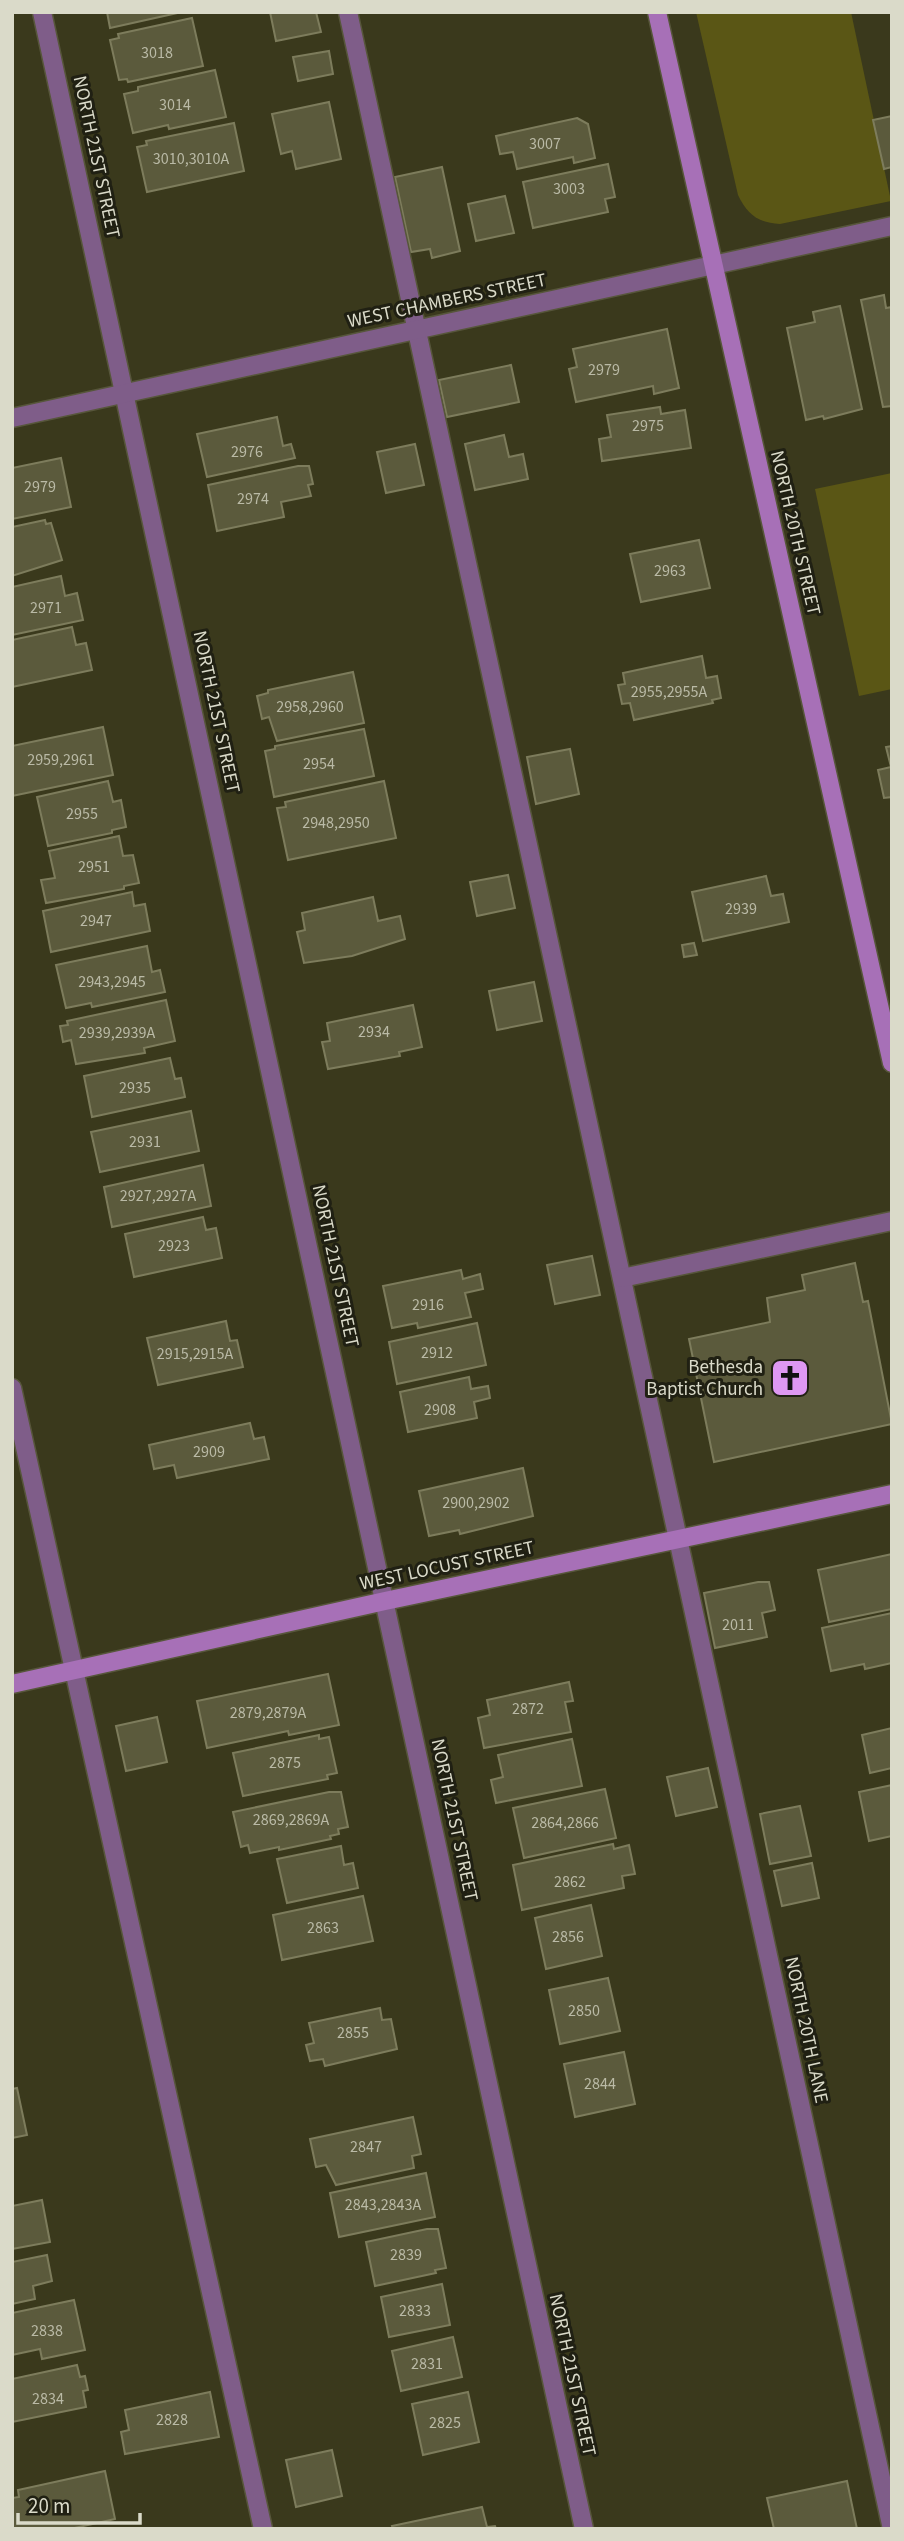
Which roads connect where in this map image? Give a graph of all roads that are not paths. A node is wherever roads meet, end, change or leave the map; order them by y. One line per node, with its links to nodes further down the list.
1 (43, 12): 7 (street, NORTH 21ST STREET)
2 (348, 12): 6 (street, NORTH 20TH LANE)
3 (657, 12): 5 (main road, NORTH 20TH STREET)
4 (892, 226): 5 (street, WEST CHAMBERS STREET)
5 (713, 265): 6 (street, WEST CHAMBERS STREET); 9 (main road, NORTH 20TH STREET)
6 (417, 329): 7 (street, WEST CHAMBERS STREET); 11 (street, NORTH 20TH LANE)
7 (126, 393): 8 (street, WEST CHAMBERS STREET); 15 (street, NORTH 21ST STREET)
8 (12, 418)
9 (892, 1063)
10 (892, 1221): 11 (street)
11 (622, 1278): 14 (street, NORTH 20TH LANE)
12 (12, 1388): 16 (street)
13 (892, 1494): 14 (main road, WEST LOCUST STREET)
14 (678, 1539): 15 (main road, WEST LOCUST STREET); 20 (street, NORTH 20TH LANE)
15 (385, 1601): 16 (main road, WEST LOCUST STREET); 19 (street, NORTH 21ST STREET)
16 (74, 1670): 17 (main road, WEST LOCUST STREET); 18 (street)
17 (12, 1684)
18 (262, 2529)
19 (584, 2529)
20 (892, 2529)

